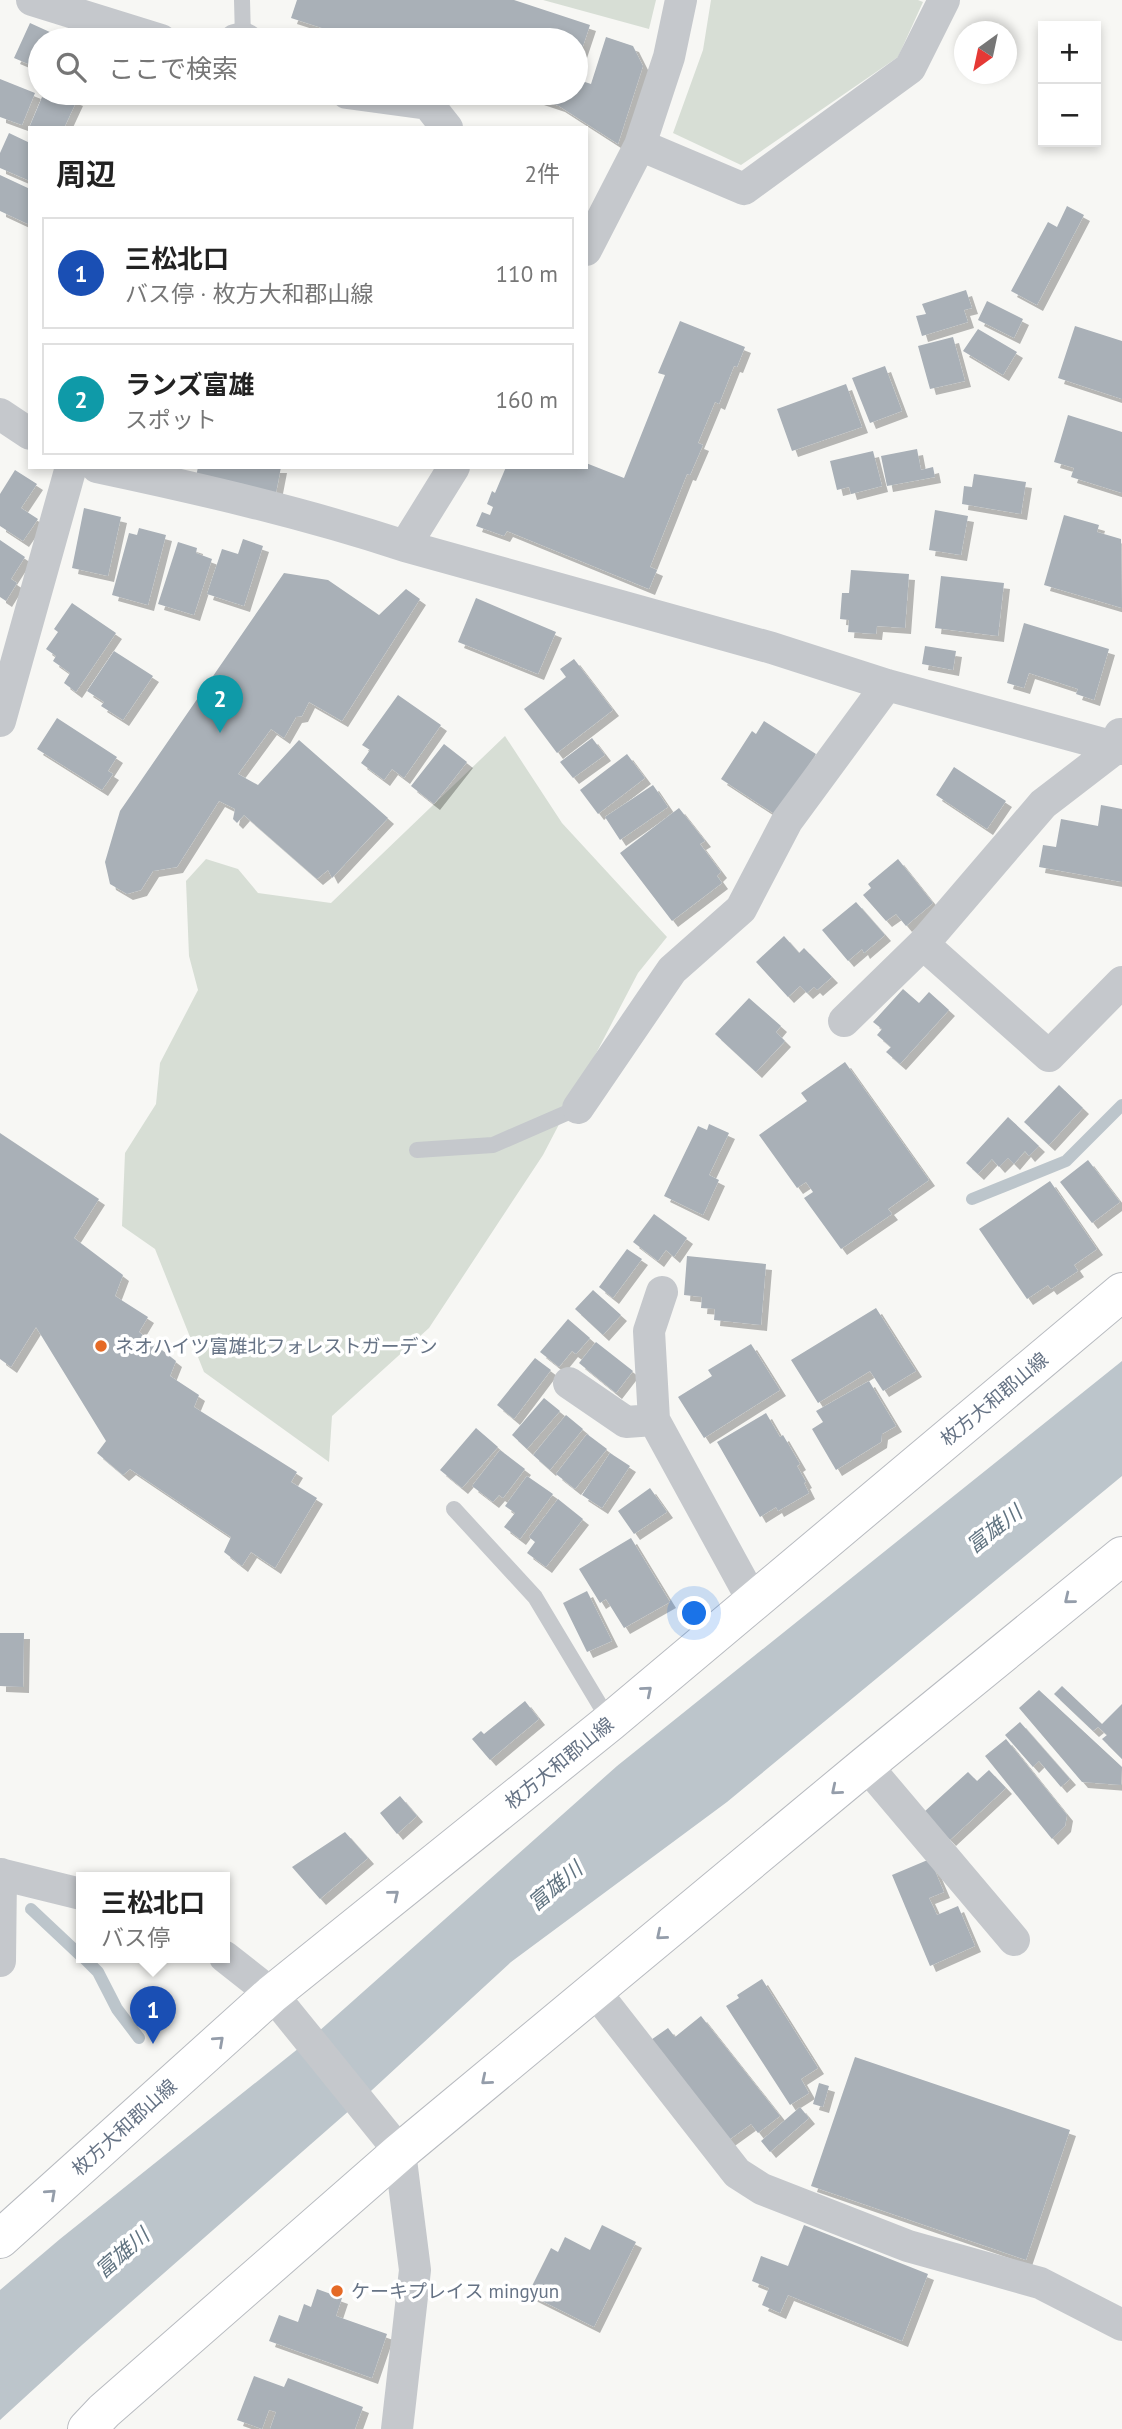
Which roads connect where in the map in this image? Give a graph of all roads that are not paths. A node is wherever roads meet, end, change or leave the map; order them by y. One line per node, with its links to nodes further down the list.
1 (32, 0): 5 (street)
2 (242, 0): 6 (lane)
3 (681, 0): 9 (street)
4 (944, 0): 9 (street)
5 (123, 28)
6 (242, 28)
7 (429, 105): 8 (street)
8 (445, 126)
9 (640, 145): 10 (street)
10 (590, 234)
11 (0, 414): 12 (street)
12 (28, 433)
13 (70, 469): 18 (street)
14 (106, 469): 16 (street)
15 (453, 469): 16 (street)
16 (405, 546): 17 (street)
17 (887, 685): 19 (street); 23 (street)
18 (0, 721)
19 (1120, 741): 20 (street)
20 (923, 944): 21 (street); 22 (street)
21 (1122, 982)
22 (844, 1021)
23 (578, 1108): 24 (lane)
24 (417, 1150)
25 (662, 1292): 28 (street)
26 (1122, 1292): 31 (main road, 枚方大和郡山線)
27 (569, 1383): 28 (street)
28 (653, 1420): 31 (street)
29 (454, 1508): 32 (lane)
30 (1122, 1556): 33 (main road, one-way to 33)
31 (753, 1601): 32 (main road, 枚方大和郡山線, one-way to 31)
32 (610, 1722): 40 (main road, 枚方大和郡山線, one-way to 32)
33 (866, 1765): 36 (street); 39 (main road, one-way to 39)
34 (1, 1874): 35 (street); 37 (street)
35 (76, 1893)
36 (1014, 1940)
37 (0, 1961)
38 (230, 1961): 40 (street)
39 (594, 1990): 41 (main road, one-way to 41); 43 (street)
40 (272, 1994): 41 (street); 42 (main road, 枚方大和郡山線, one-way to 40)
41 (400, 2152): 44 (main road); 45 (street)
42 (0, 2239)
43 (1122, 2325)
44 (87, 2429)
45 (397, 2429)

